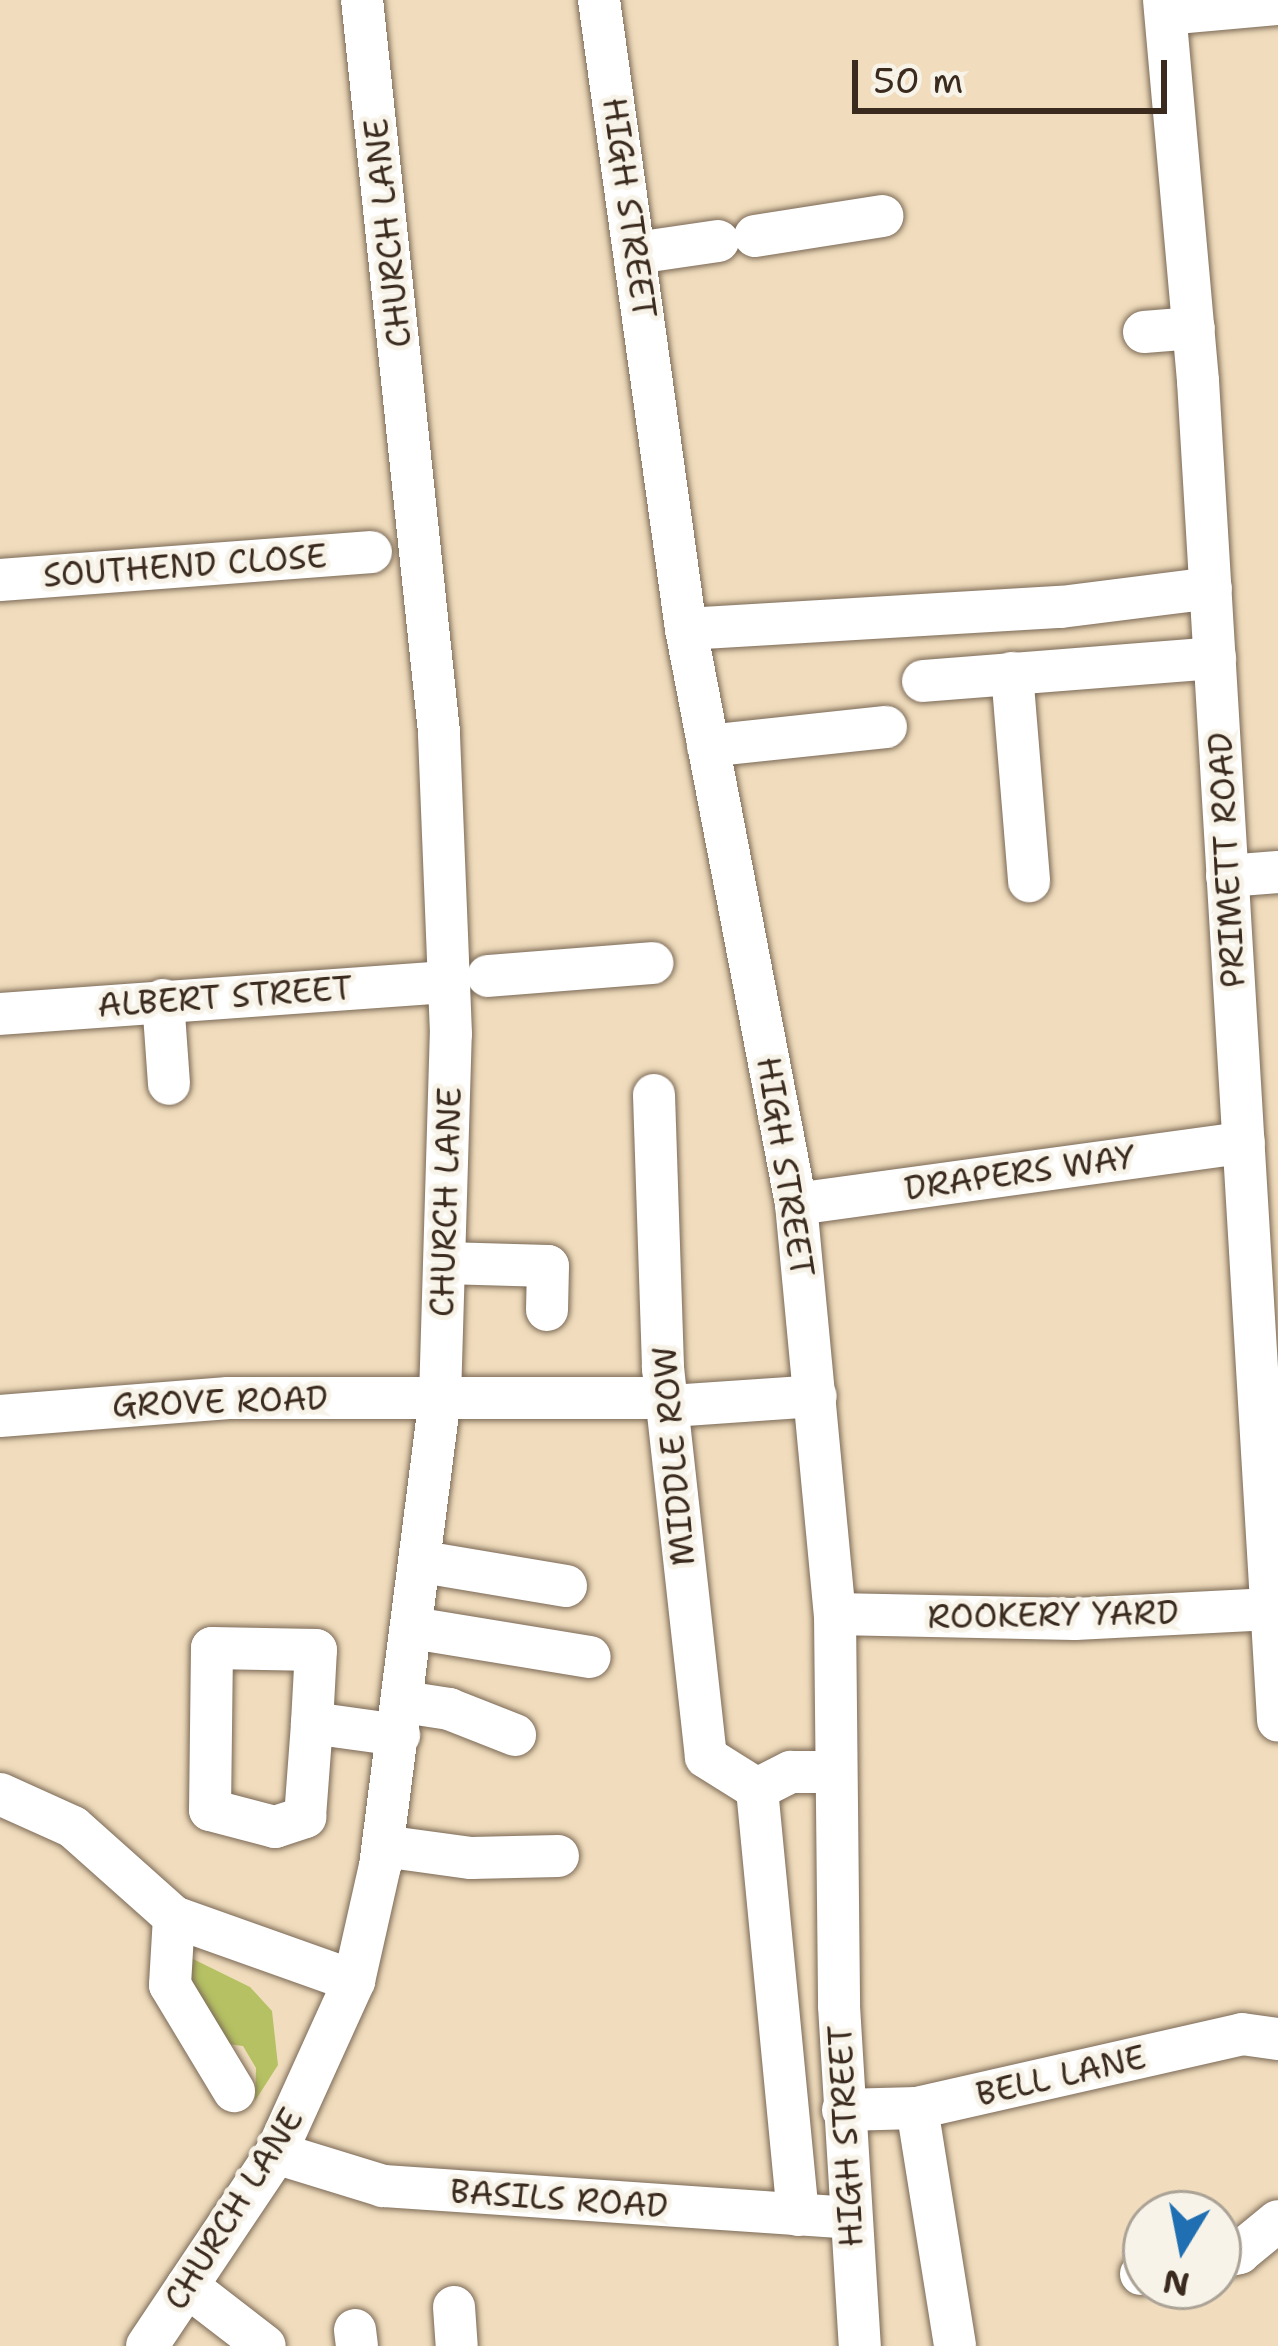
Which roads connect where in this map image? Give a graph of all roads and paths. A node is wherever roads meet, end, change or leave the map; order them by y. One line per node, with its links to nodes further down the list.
1 (362, 0): 22 (street, CHURCH LANE)
2 (599, 0): 6 (street, HIGH STREET)
3 (1278, 4): 4 (street)
4 (1165, 7): 7 (street, PRIMETT ROAD)
5 (882, 216): 6 (street)
6 (636, 253): 12 (street, HIGH STREET)
7 (1194, 328): 8 (street); 11 (street, PRIMETT ROAD)
8 (1144, 332)
9 (371, 552): 10 (street, SOUTHEND CLOSE)
10 (0, 580)
11 (1211, 588): 12 (street); 13 (street, PRIMETT ROAD)
12 (686, 629): 17 (street, HIGH STREET)
13 (1215, 658): 14 (street); 19 (street, PRIMETT ROAD)
14 (1012, 674): 15 (street); 20 (street)
15 (923, 680)
16 (886, 727): 17 (street)
17 (708, 746): 28 (street, HIGH STREET)
18 (1278, 872): 19 (street)
19 (1227, 876): 27 (street, PRIMETT ROAD)
20 (1030, 881)
21 (652, 963): 22 (street, ALBERT STREET)
22 (469, 979): 23 (street, ALBERT STREET); 29 (street, CHURCH LANE)
23 (163, 1000): 24 (street, ALBERT STREET); 25 (street)
24 (0, 1014)
25 (169, 1084)
26 (654, 1095): 33 (street, MIDDLE ROW)
27 (1244, 1143): 28 (street, DRAPERS WAY); 35 (street, PRIMETT ROAD)
28 (796, 1204): 31 (street, HIGH STREET)
29 (445, 1263): 30 (street); 32 (street, CHURCH LANE)
30 (548, 1310)
31 (816, 1396): 33 (street, GROVE ROAD); 39 (street, HIGH STREET)
32 (440, 1398): 33 (street, GROVE ROAD); 34 (street, GROVE ROAD); 36 (street, CHURCH LANE)
33 (670, 1402): 47 (street, MIDDLE ROW)
34 (0, 1416)
35 (1274, 1550): 38 (street, PRIMETT ROAD)
36 (422, 1562): 37 (street); 40 (street, CHURCH LANE)
37 (566, 1586)
38 (1271, 1609): 39 (street, ROOKERY YARD); 43 (street, PRIMETT ROAD)
39 (835, 1614): 46 (street, HIGH STREET)
40 (413, 1628): 41 (street); 42 (street, CHURCH LANE)
41 (590, 1658)
42 (401, 1719): 44 (street); 45 (street); 49 (street, CHURCH LANE)
43 (1278, 1721)
44 (312, 1723): 44 (street)
45 (515, 1735)
46 (834, 1772): 47 (street); 56 (street, HIGH STREET)
47 (757, 1789): 58 (street)
48 (0, 1793): 51 (street)
49 (383, 1846): 50 (street); 52 (street, CHURCH LANE)
50 (559, 1856)
51 (174, 1917): 52 (street); 54 (street)
52 (354, 1982): 57 (street, CHURCH LANE)
53 (1260, 2037): 55 (street, BELL LANE)
54 (234, 2091)
55 (916, 2108): 56 (street, BELL LANE); 66 (street)
56 (843, 2110): 59 (street, HIGH STREET)
57 (276, 2152): 58 (street, BASILS ROAD); 62 (street, CHURCH LANE)
58 (798, 2215): 59 (street, BASILS ROAD)
59 (848, 2218): 65 (street, HIGH STREET)
60 (1278, 2221): 61 (street)
61 (1242, 2251)
62 (187, 2286): 63 (street, CHURCH LANE); 64 (street)
63 (147, 2346)
64 (265, 2346)
65 (860, 2346)
66 (955, 2346)

